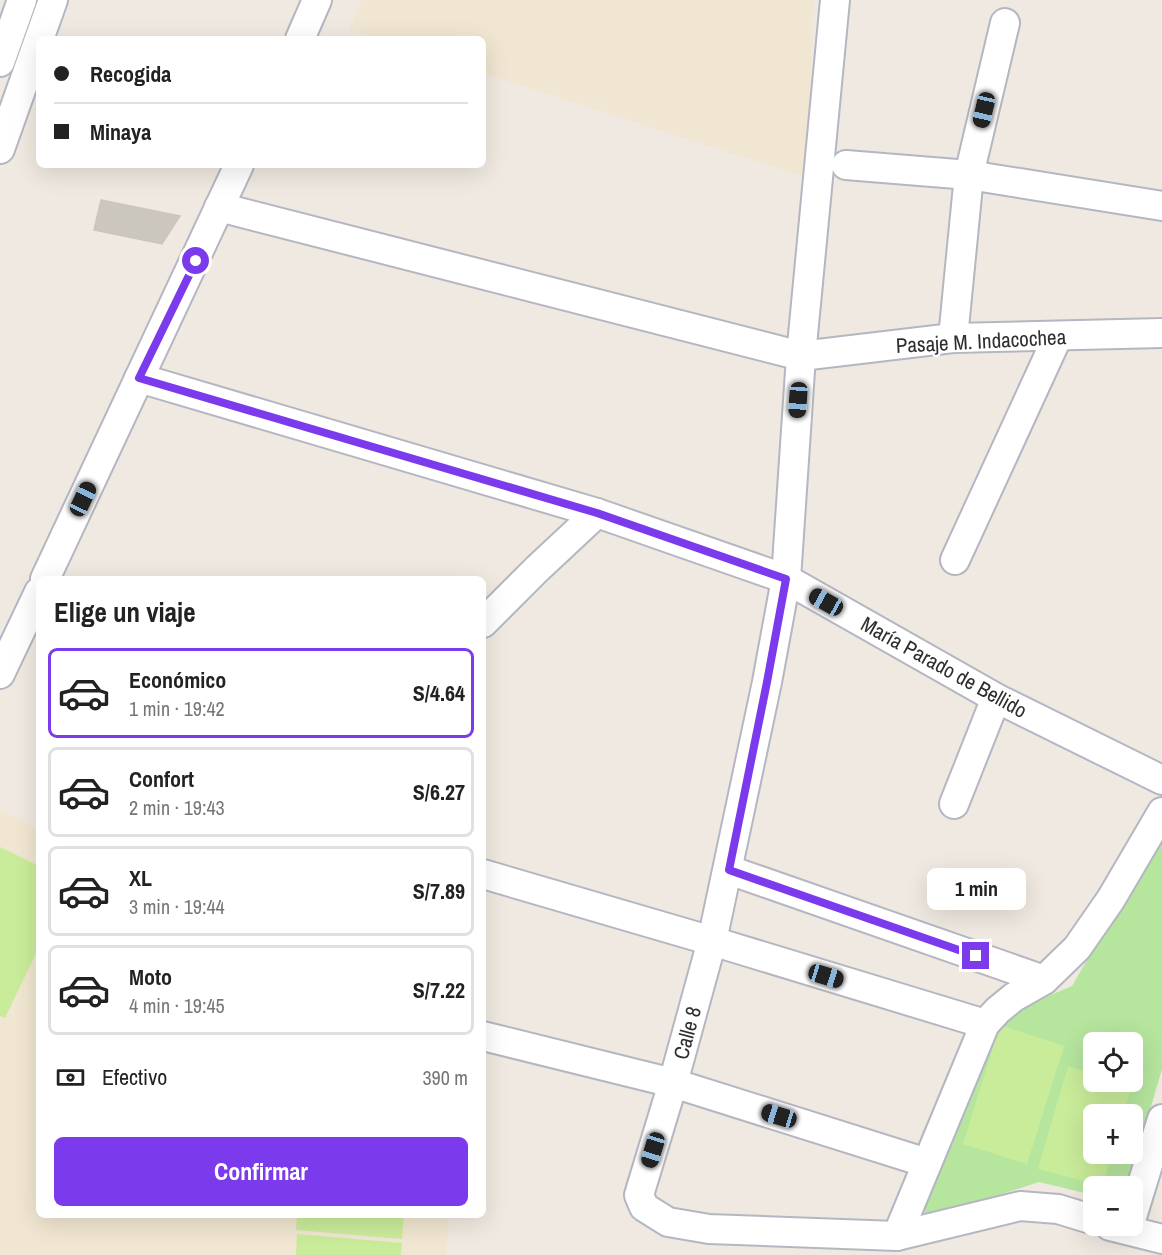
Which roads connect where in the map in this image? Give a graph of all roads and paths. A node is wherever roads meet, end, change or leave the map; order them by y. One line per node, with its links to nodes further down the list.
1 (22, 0): 9 (street)
2 (52, 0): 6 (street)
3 (317, 0): 7 (street)
4 (835, 0): 19 (street, Calle 8)
5 (1005, 23): 13 (street)
6 (39, 36)
7 (301, 36)
8 (36, 46): 10 (street)
9 (0, 62)
10 (0, 149)
11 (846, 165): 13 (street)
12 (238, 168): 15 (street)
13 (969, 175): 14 (street); 18 (street)
14 (1162, 206)
15 (219, 207): 19 (street); 20 (street)
16 (1162, 333): 17 (street, Pasaje M. Indacochea)
17 (1058, 336): 18 (street, Pasaje M. Indacochea); 22 (street)
18 (953, 338): 19 (street, Pasaje M. Indacochea)
19 (801, 356): 24 (street, Calle 8)
20 (139, 378): 21 (street, María Parado de Bellido); 23 (street)
21 (597, 513): 24 (street, María Parado de Bellido); 26 (street)
22 (955, 560)
23 (46, 576)
24 (786, 579): 28 (street, María Parado de Bellido); 32 (street, Calle 8)
25 (36, 597): 27 (street)
26 (486, 620)
27 (0, 674)
28 (996, 698): 29 (street, María Parado de Bellido); 30 (street)
29 (1162, 780)
30 (954, 804)
31 (1162, 813): 35 (street)
32 (729, 870): 34 (street, Calle 8); 35 (street)
33 (486, 875): 34 (street)
34 (712, 941): 36 (street); 38 (street, Calle 8)
35 (1044, 980): 36 (street)
36 (985, 1024): 40 (street)
37 (486, 1037): 38 (street)
38 (673, 1083): 40 (street); 46 (street, Calle 8)
39 (1162, 1119): 41 (street)
40 (927, 1163): 44 (street)
41 (1142, 1176)
42 (1083, 1217): 44 (street)
43 (1143, 1232): 45 (street)
44 (897, 1236): 46 (street)
45 (1162, 1239)
46 (784, 1244)

